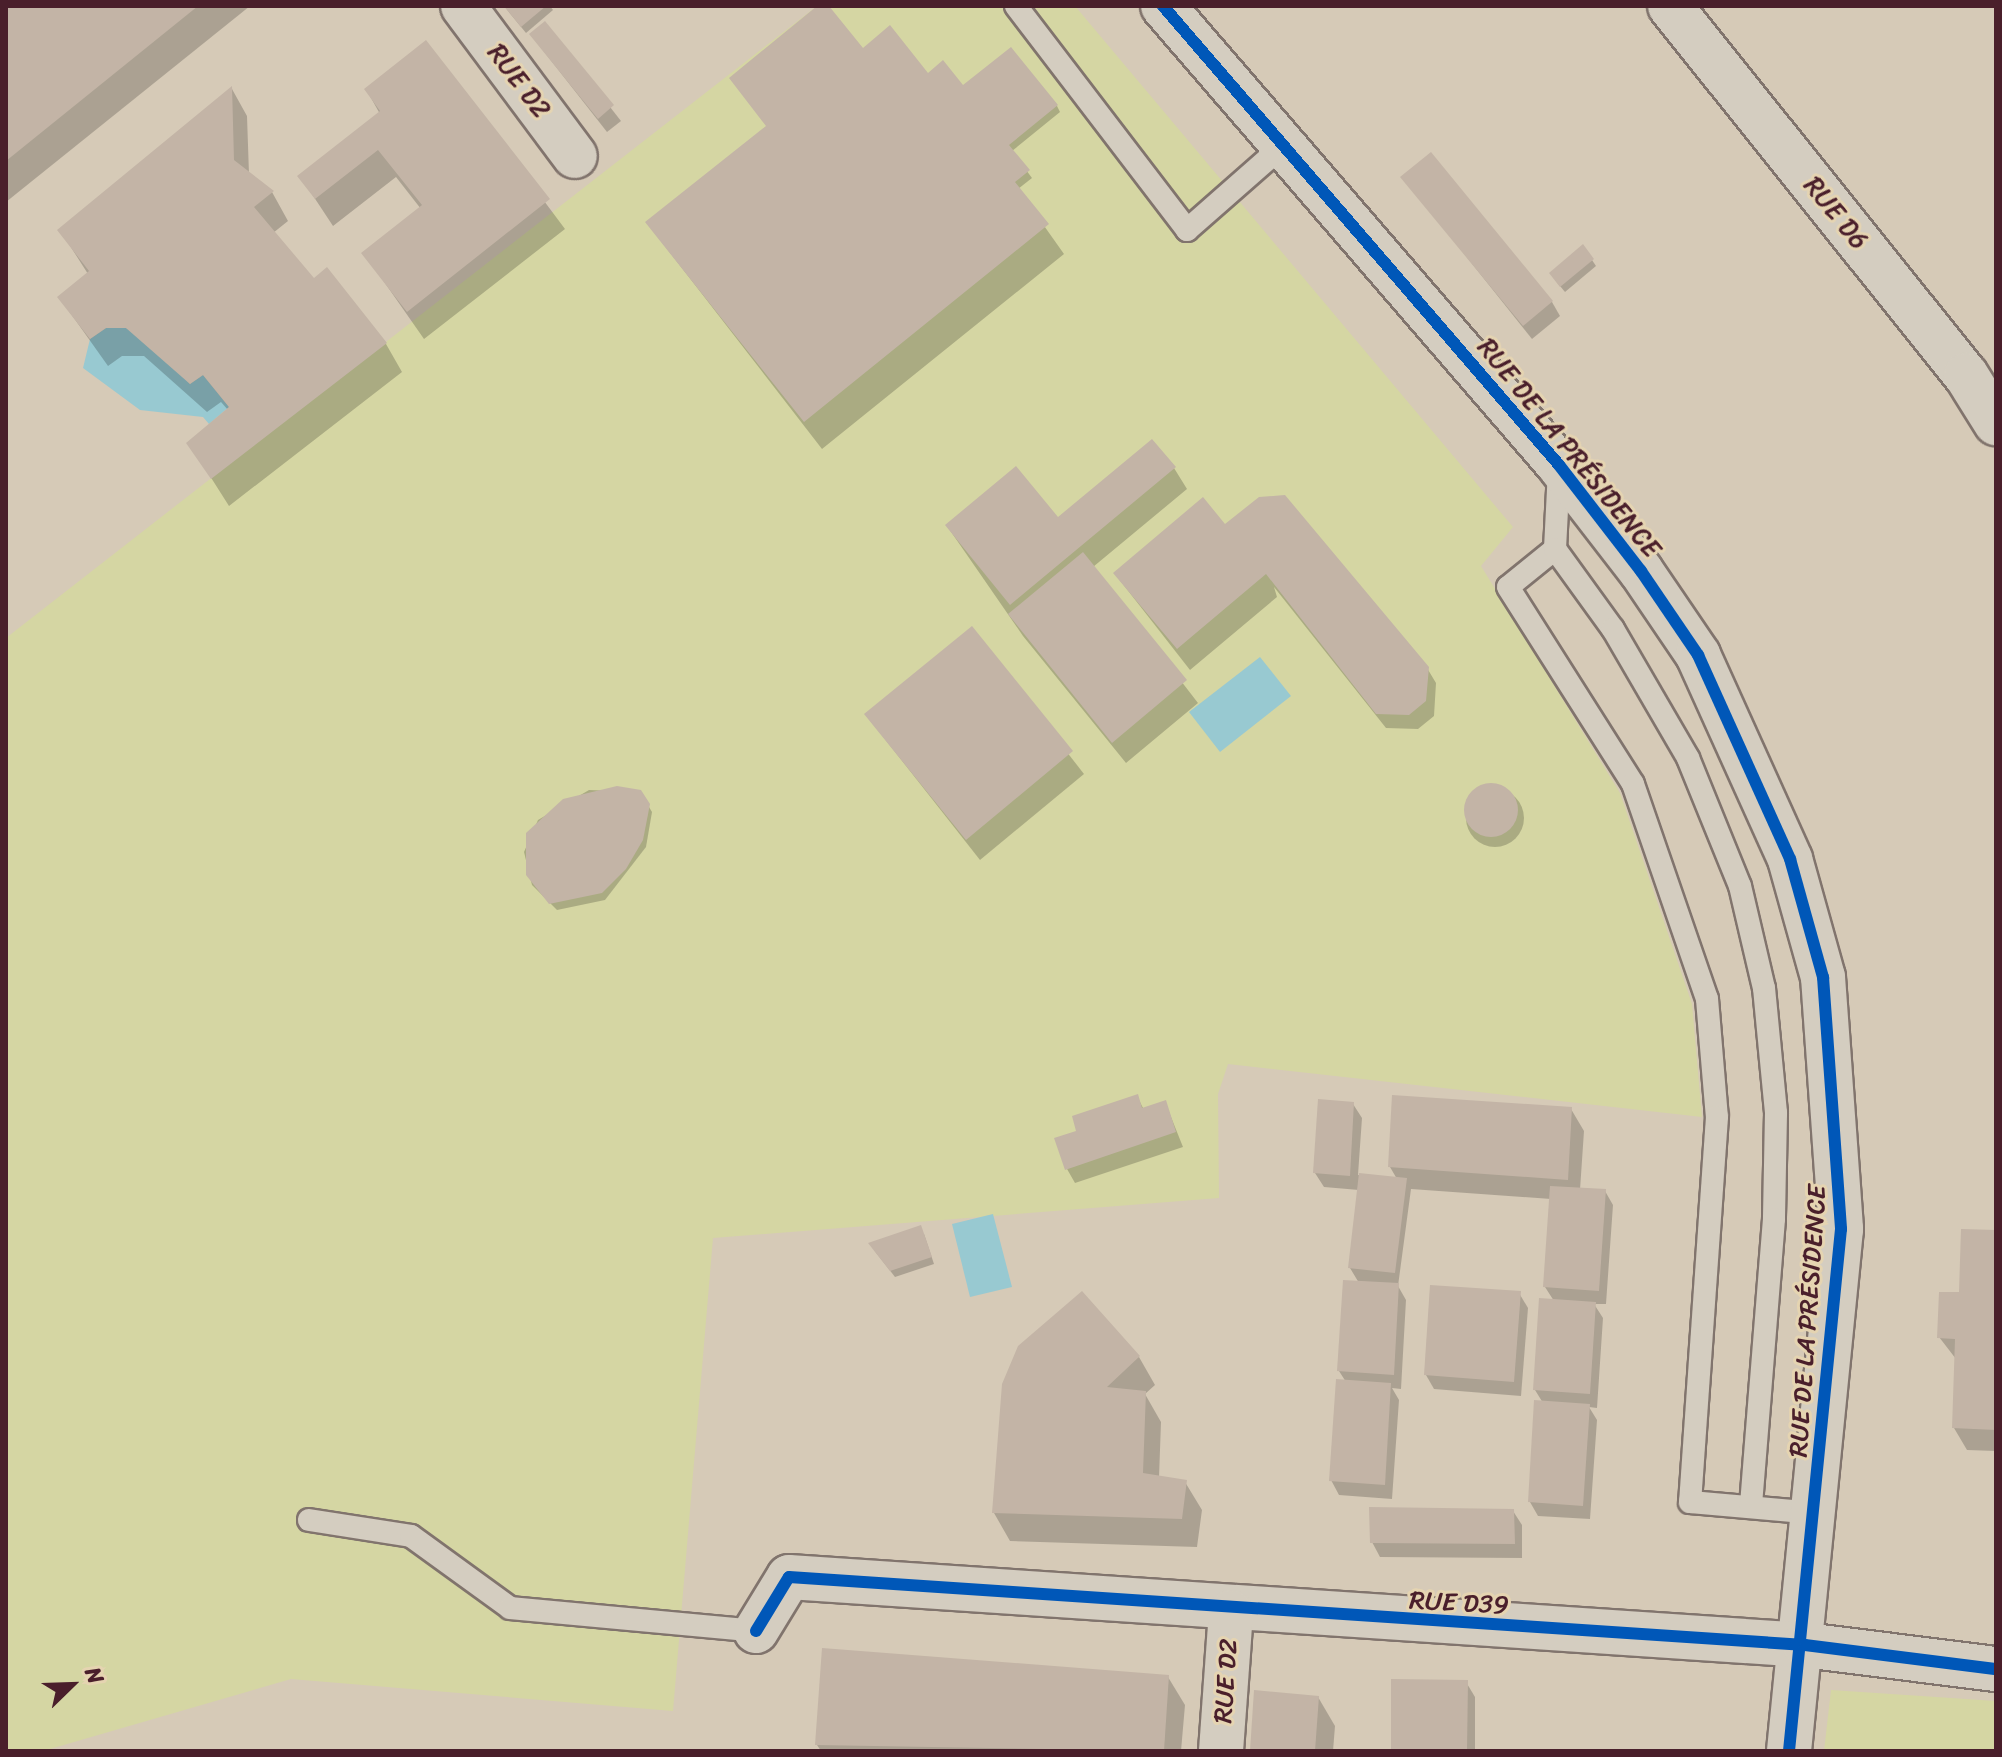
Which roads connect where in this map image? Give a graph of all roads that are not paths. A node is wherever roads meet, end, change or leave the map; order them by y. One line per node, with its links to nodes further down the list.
1 (463, 6): 6 (street, RUE D2)
2 (1016, 6): 5 (lane)
3 (1163, 6): 5 (street, RUE DE LA PRÉSIDENCE)
4 (1670, 6): 7 (street, RUE D6)
5 (1286, 143): 8 (street, RUE DE LA PRÉSIDENCE)
6 (575, 156)
7 (1996, 423)
8 (1559, 465): 9 (lane); 11 (street, RUE DE LA PRÉSIDENCE)
9 (1555, 549): 10 (lane); 10 (lane)
10 (1751, 1507): 11 (lane)
11 (1816, 1513): 15 (street, RUE DE LA PRÉSIDENCE)
12 (309, 1520): 14 (lane)
13 (1231, 1612): 14 (street, RUE D39); 15 (street, RUE D39); 17 (street, RUE D2)
14 (756, 1631)
15 (1805, 1645): 16 (street, RUE D39); 18 (street, RUE DE LA PRÉSIDENCE)
16 (1996, 1669)
17 (1221, 1751)
18 (1789, 1751)

